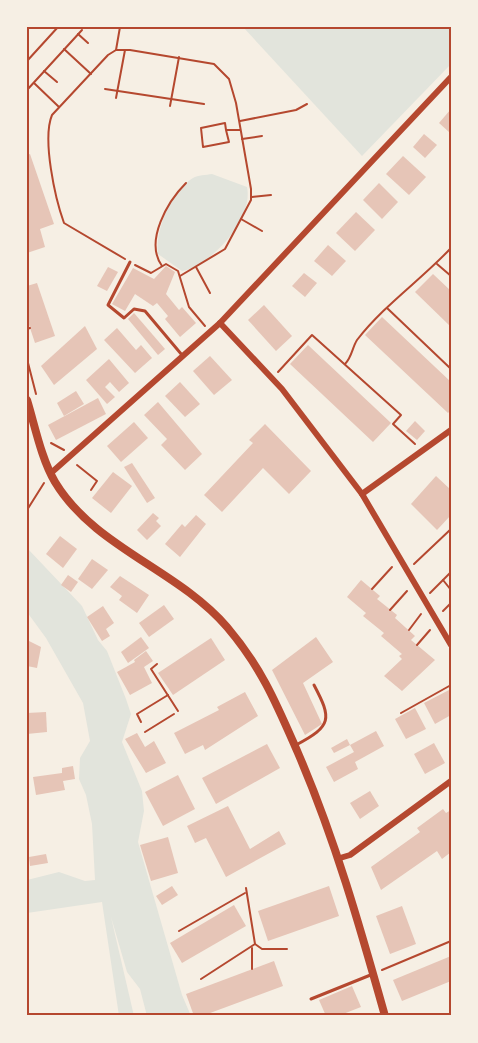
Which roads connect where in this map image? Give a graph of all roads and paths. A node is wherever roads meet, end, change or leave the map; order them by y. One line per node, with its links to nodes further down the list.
1 (58, 27): 10 (path)
2 (120, 27): 7 (path)
3 (82, 30): 4 (path)
4 (78, 34): 5 (path); 6 (path)
5 (88, 43)
6 (64, 49): 11 (path); 12 (path)
7 (116, 50): 8 (path); 12 (path)
8 (125, 50): 9 (path); 18 (path)
9 (179, 57): 20 (path); 25 (path)
10 (27, 61)
11 (44, 71): 14 (path); 15 (path)
12 (91, 74): 24 (path)
13 (451, 77): 45 (street)
14 (57, 82)
15 (34, 83): 17 (path); 24 (path)
16 (105, 89): 18 (path)
17 (27, 90)
18 (118, 91): 19 (path); 20 (path)
19 (116, 98)
20 (172, 99): 21 (path); 23 (path)
21 (204, 104)
22 (307, 104): 25 (path)
23 (171, 106)
24 (59, 107): 30 (path)
25 (240, 121): 27 (path)
26 (226, 130): 26 (path); 27 (path)
27 (240, 130): 29 (path)
28 (262, 136): 29 (path)
29 (242, 139): 33 (path)
30 (52, 182)
31 (186, 183): 39 (path)
32 (271, 195): 33 (path)
33 (252, 197): 34 (path)
34 (241, 219): 35 (path); 40 (path)
35 (262, 231)
36 (451, 249): 38 (path)
37 (130, 262): 46 (lane)
38 (437, 264): 42 (path); 44 (path)
39 (162, 266)
40 (196, 267): 41 (path); 43 (path)
41 (180, 276)
42 (451, 276)
43 (210, 293)
44 (387, 308): 47 (path); 48 (path)
45 (220, 323): 46 (street); 49 (street)
46 (183, 357): 54 (street)
47 (345, 365): 49 (path); 52 (path)
48 (451, 369)
49 (272, 378): 57 (street)
50 (27, 400): 54 (main road)
51 (451, 430): 52 (street)
52 (422, 450): 57 (street)
53 (77, 465): 56 (path)
54 (51, 473): 85 (main road)
55 (44, 483): 58 (path)
56 (90, 490)
57 (362, 494): 75 (street)
58 (27, 510)
59 (451, 529): 60 (path)
60 (414, 564)
61 (392, 567): 64 (path)
62 (451, 572): 63 (path)
63 (443, 580): 65 (path); 67 (path)
64 (372, 589)
65 (451, 590)
66 (407, 591): 69 (path)
67 (430, 593)
68 (451, 603): 70 (path)
69 (390, 610)
70 (443, 611)
71 (421, 614): 72 (path)
72 (409, 630)
73 (430, 630): 74 (path)
74 (417, 645)
75 (451, 645)
76 (157, 664): 79 (path)
77 (314, 685): 85 (lane)
78 (451, 685): 81 (path)
79 (168, 695): 80 (path); 83 (path)
80 (178, 711)
81 (401, 713)
82 (174, 714): 84 (path)
83 (141, 722)
84 (144, 732)
85 (295, 746): 87 (main road)
86 (451, 781): 87 (street)
87 (340, 858): 95 (main road)
88 (246, 888): 89 (path)
89 (245, 893): 90 (path); 92 (path)
90 (179, 931)
91 (451, 941): 95 (path)
92 (253, 946): 93 (path); 94 (path); 96 (path)
93 (287, 949)
94 (252, 969)
95 (374, 974): 97 (lane); 98 (main road)
96 (201, 979)
97 (311, 999)
98 (386, 1016)

